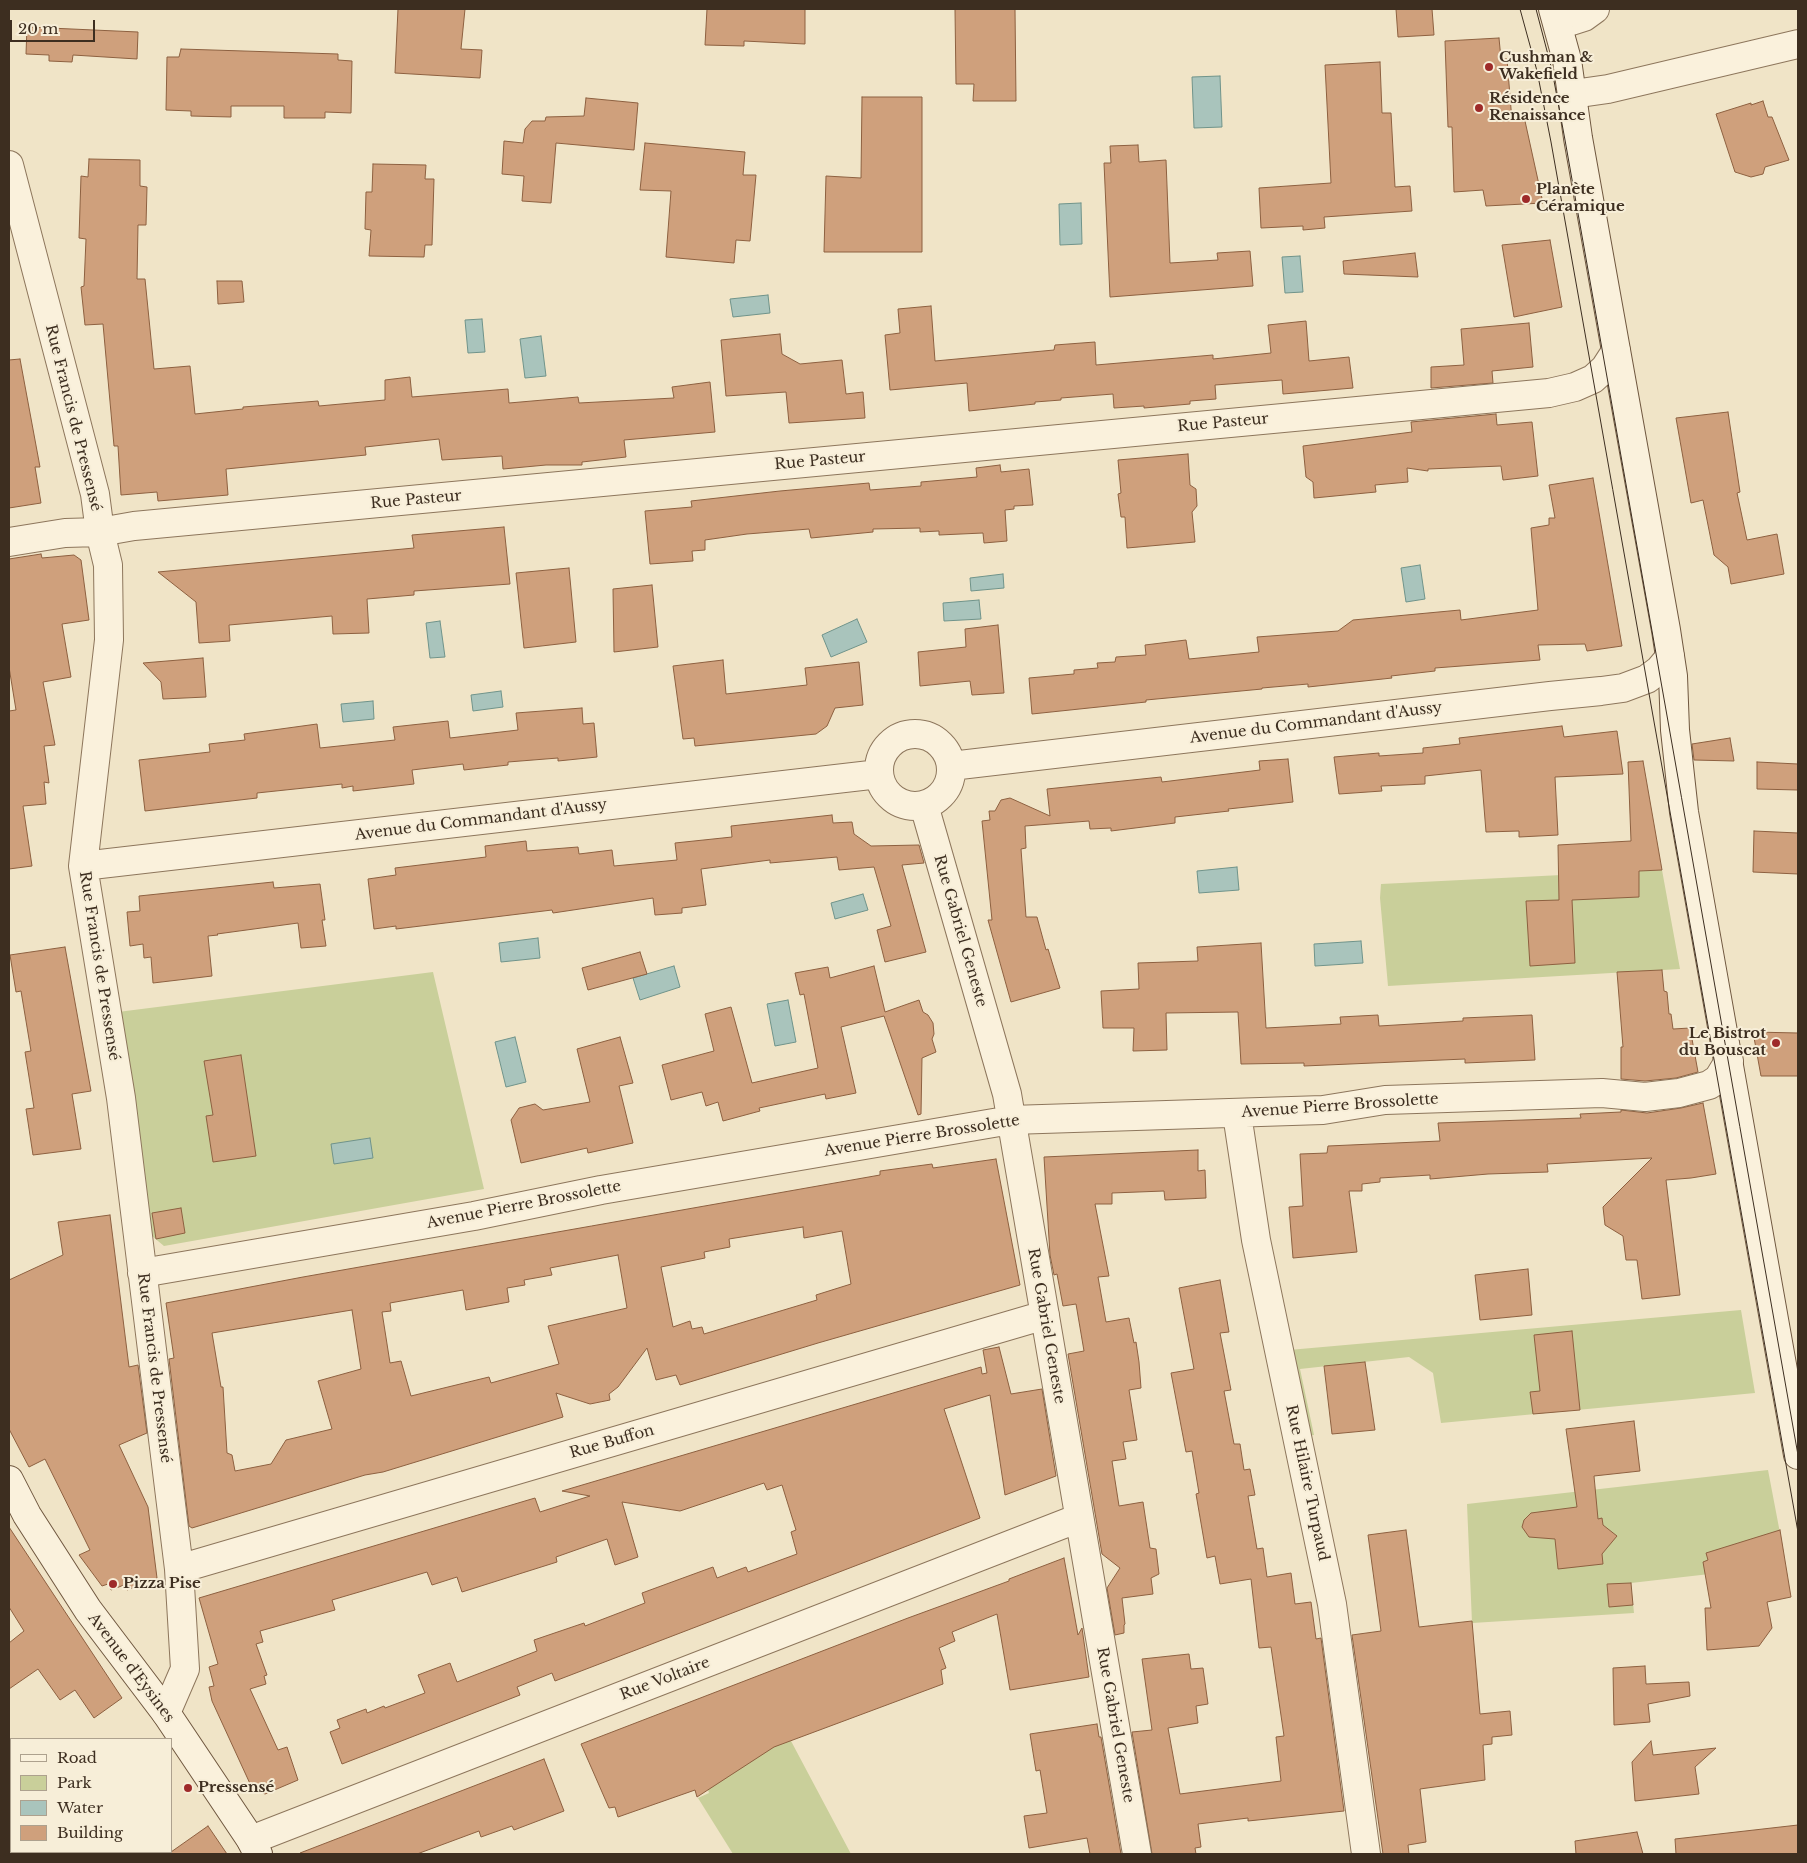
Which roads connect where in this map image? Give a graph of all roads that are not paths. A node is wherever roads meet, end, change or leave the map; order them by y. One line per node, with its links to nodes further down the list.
1 (1594, 9): 2 (street)
2 (1556, 17): 4 (street)
3 (1798, 44): 4 (street)
4 (1572, 94): 6 (street)
5 (9, 166): 7 (street, Rue Francis de Pressensé)
6 (1616, 351): 7 (street, Rue Pasteur); 9 (street)
7 (100, 532): 8 (street, Rue Pasteur); 13 (street, Rue Francis de Pressensé)
8 (9, 542)
9 (1670, 657): 10 (street, Avenue du Commandant d'Aussy); 14 (street)
10 (951, 766): 11 (street); 12 (street)
11 (879, 774): 12 (street); 13 (street, Avenue du Commandant d'Aussy)
12 (924, 805): 16 (street, Rue Gabriel Geneste)
13 (82, 866): 17 (street, Rue Francis de Pressensé)
14 (1729, 1061): 15 (street, Avenue Pierre Brossolette); 19 (street)
15 (1237, 1114): 16 (street, Avenue Pierre Brossolette); 26 (street, Rue Hilaire Turpaud)
16 (1011, 1120): 17 (street, Avenue Pierre Brossolette); 18 (street, Rue Gabriel Geneste)
17 (142, 1273): 22 (street, Rue Francis de Pressensé)
18 (1045, 1315): 21 (street, Rue Gabriel Geneste); 22 (street, Rue Buffon)
19 (1798, 1455)
20 (9, 1480): 23 (street, Avenue d'Eysines)
21 (1079, 1518): 24 (street, Rue Voltaire); 25 (street, Rue Gabriel Geneste)
22 (179, 1570): 23 (street, Rue Francis de Pressensé)
23 (166, 1713): 24 (street, Avenue d'Eysines)
24 (254, 1847)
25 (1137, 1854)
26 (1366, 1854)

